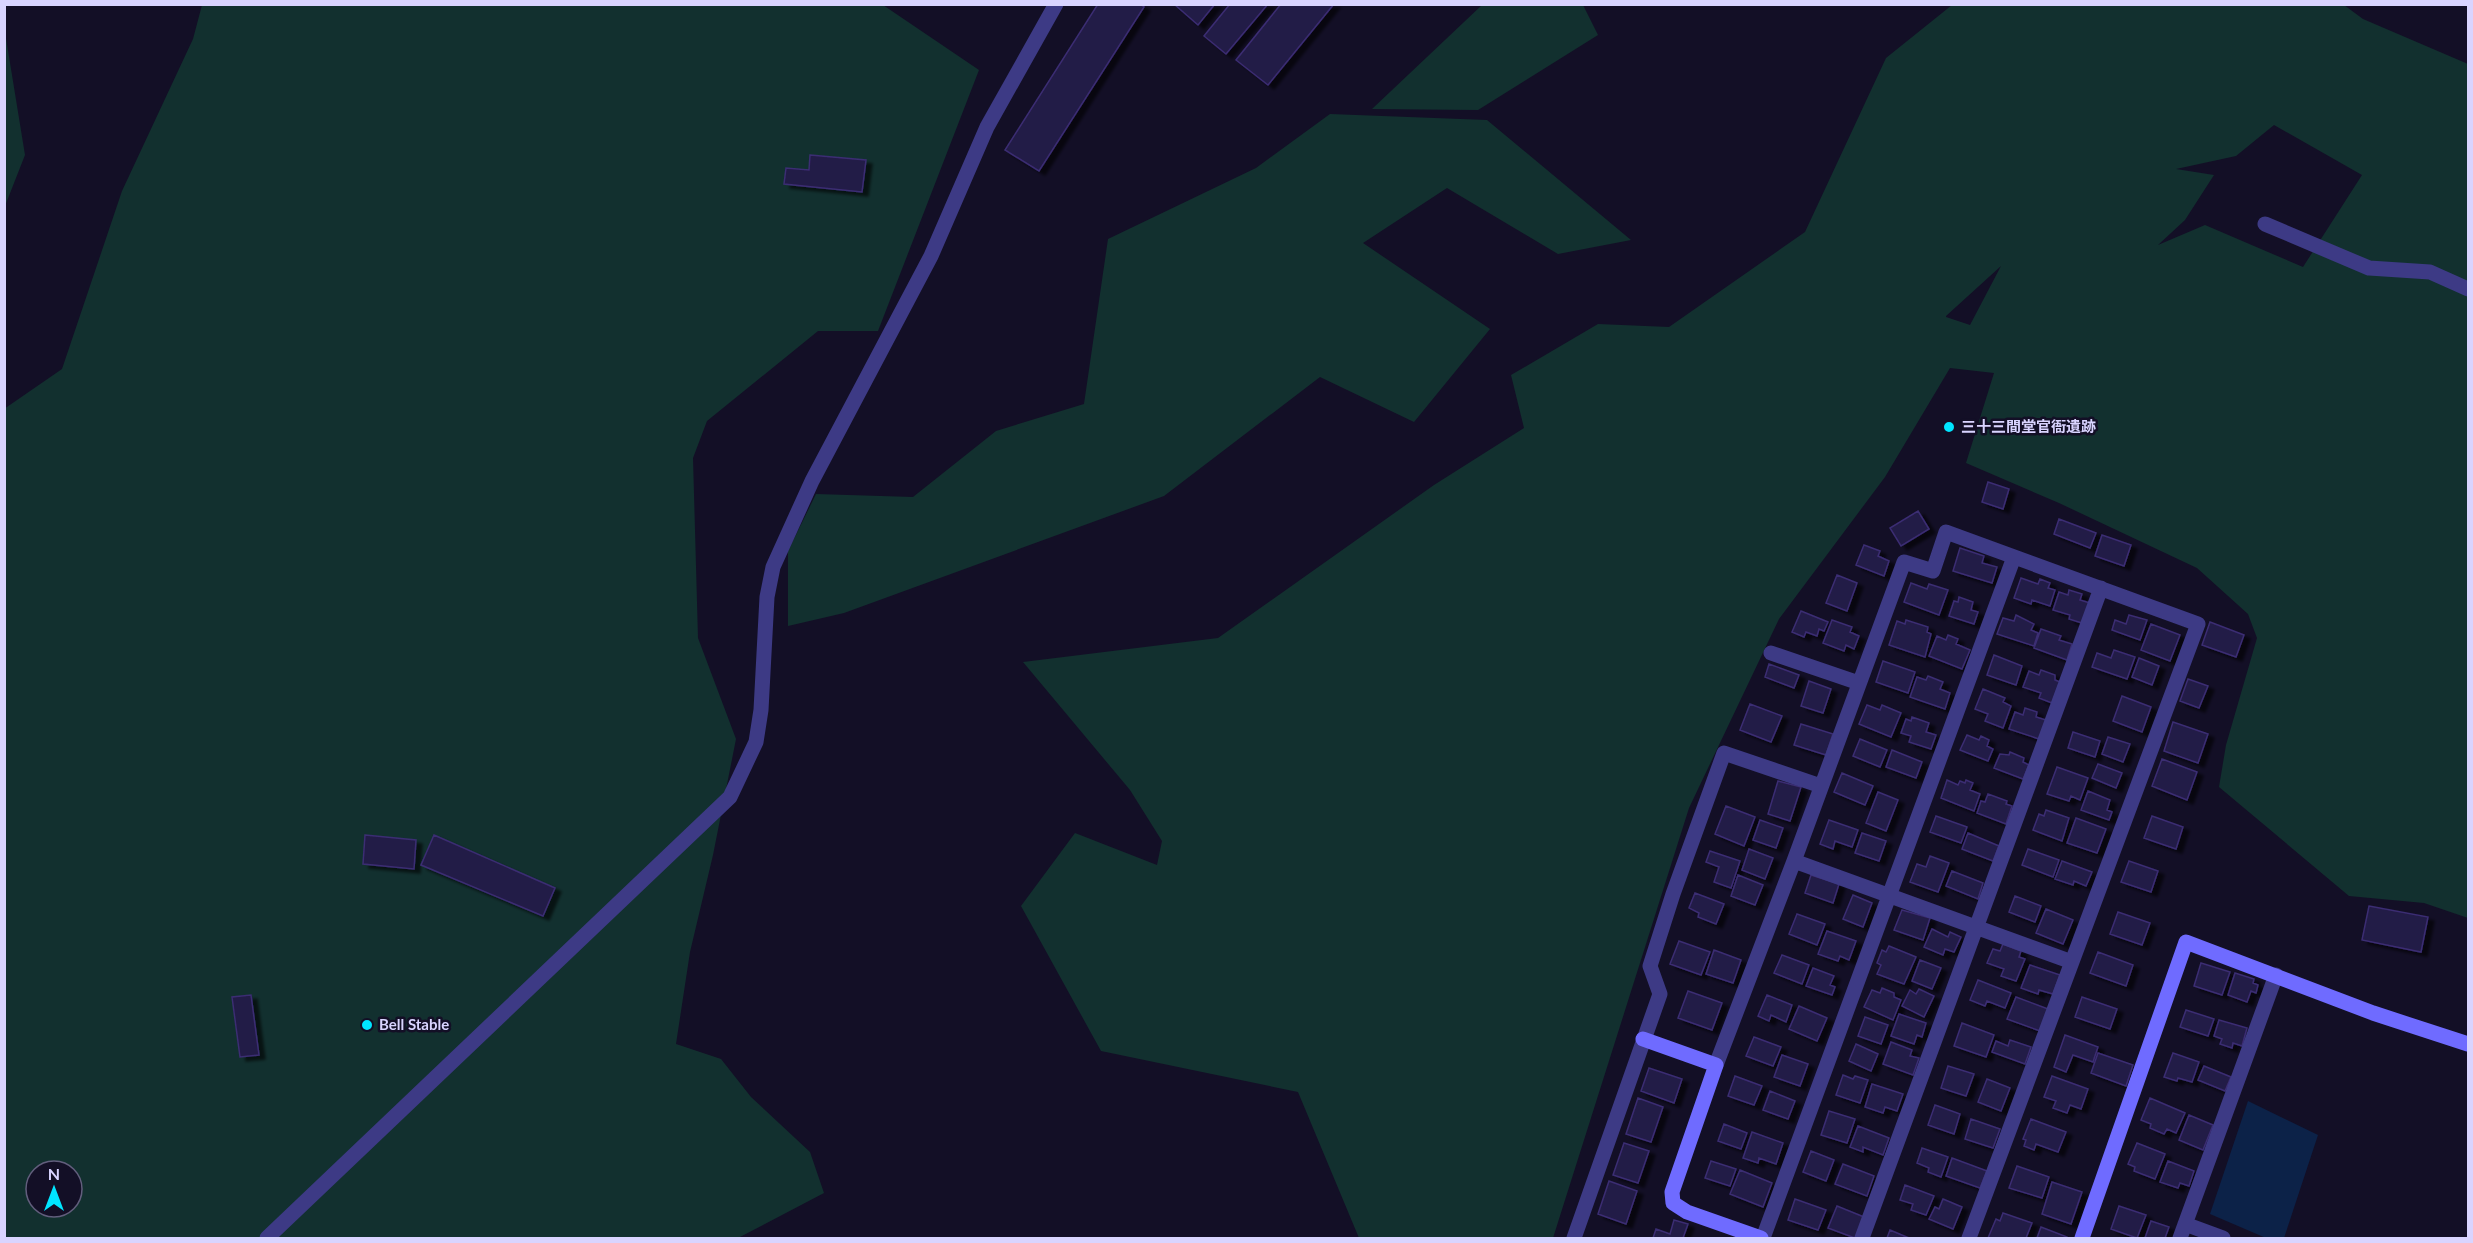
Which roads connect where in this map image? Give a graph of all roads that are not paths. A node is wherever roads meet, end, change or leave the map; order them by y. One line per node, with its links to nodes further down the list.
1 (1056, 4): 18 (street)
2 (2265, 225): 3 (street)
3 (2469, 289)
4 (2014, 557): 5 (street); 7 (street); 10 (street)
5 (2101, 588): 11 (street); 12 (street)
6 (1771, 652): 7 (street)
7 (1859, 683): 8 (street)
8 (1821, 786): 9 (street); 14 (street)
9 (1794, 861): 10 (street); 16 (street)
10 (1888, 896): 11 (street); 20 (street)
11 (1976, 929): 12 (street); 21 (street)
12 (2072, 962): 22 (street)
13 (2276, 975): 15 (street); 17 (street); 23 (street)
14 (1644, 1039): 16 (street); 19 (street)
15 (2469, 1044)
16 (1716, 1065): 20 (street)
17 (2183, 1231): 24 (street)
18 (267, 1239)
19 (1574, 1239)
20 (1762, 1239)
21 (1862, 1239)
22 (1969, 1239)
23 (2082, 1239)
24 (2223, 1239)

